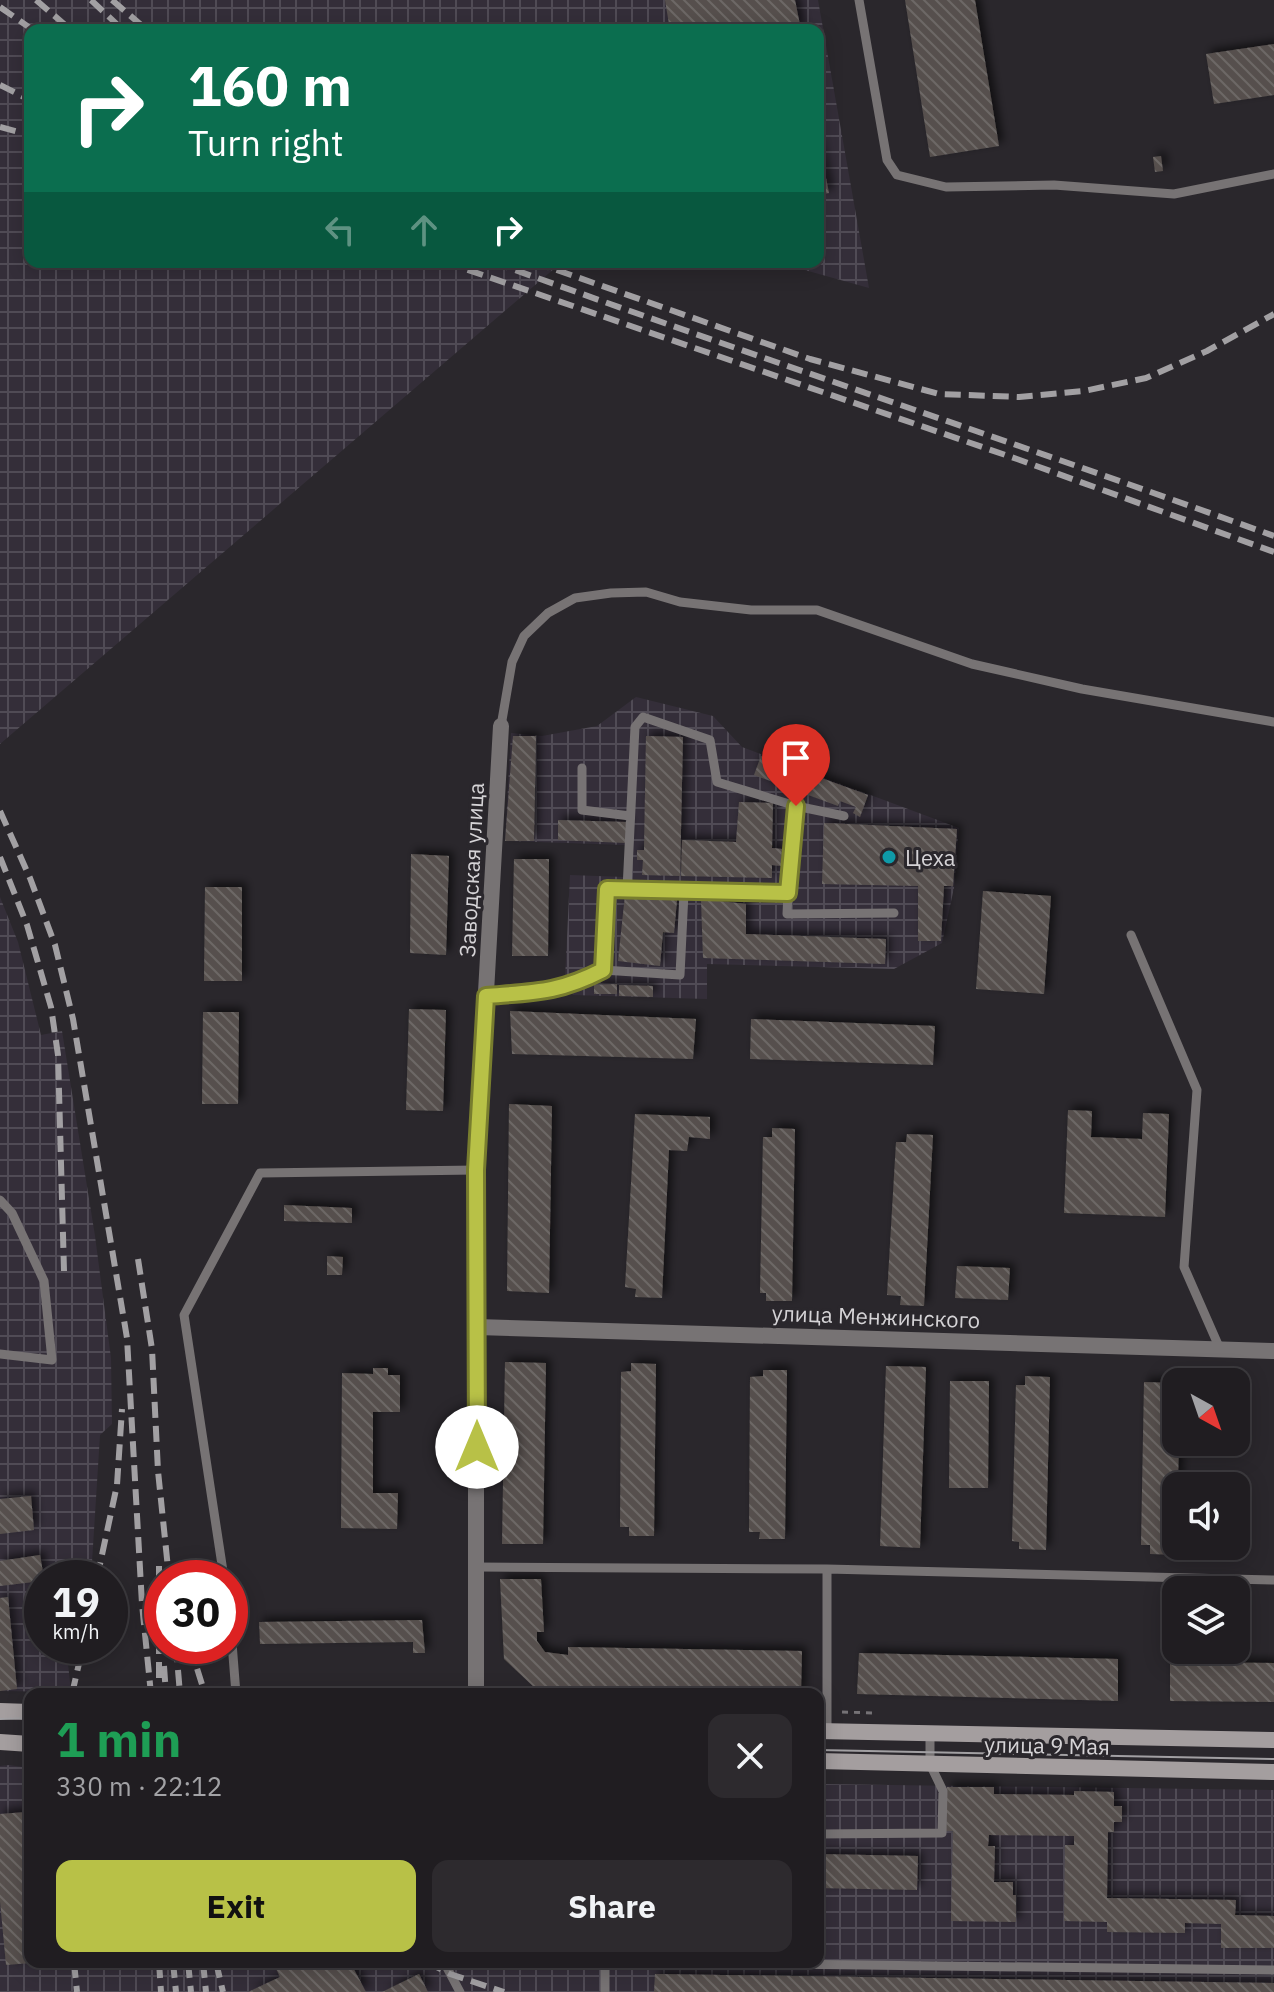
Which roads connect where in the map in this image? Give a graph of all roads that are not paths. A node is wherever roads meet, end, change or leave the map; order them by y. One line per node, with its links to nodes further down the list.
1 (859, 0): 2 (lane)
2 (1274, 174)
3 (1274, 722): 4 (lane)
4 (501, 726): 15 (street, Заводская улица)
5 (582, 768): 7 (lane)
6 (796, 806): 7 (lane); 8 (lane); 11 (lane)
7 (630, 816): 9 (lane)
8 (844, 816)
9 (627, 889): 10 (lane); 14 (lane)
10 (684, 893): 11 (lane); 14 (lane)
11 (788, 893): 12 (lane)
12 (894, 913)
13 (1131, 935): 19 (lane)
14 (603, 970): 15 (lane)
15 (486, 996): 16 (street, Заводская улица)
16 (476, 1170): 18 (street, Заводская улица); 22 (lane)
17 (0, 1200): 21 (lane)
18 (477, 1327): 19 (street, улица Менжинского); 23 (street, Заводская улица)
19 (1220, 1349): 20 (street, улица Менжинского)
20 (1274, 1351)
21 (0, 1354)
22 (221, 1560)
23 (477, 1567): 24 (lane); 28 (street, Заводская улица)
24 (827, 1569): 25 (lane); 29 (lane)
25 (1274, 1580)
26 (234, 1664): 27 (lane)
27 (236, 1688)
28 (476, 1688)
29 (823, 1688)
30 (0, 1711): 31 (main road)
31 (24, 1712)
32 (824, 1731): 33 (main road, улица 9 Мая)
33 (930, 1733): 34 (main road, улица 9 Мая); 38 (lane)
34 (1274, 1740)
35 (0, 1742): 36 (main road)
36 (24, 1744)
37 (824, 1761): 38 (main road, улица 9 Мая)
38 (930, 1764): 39 (main road, улица 9 Мая); 40 (lane)
39 (1274, 1772)
40 (824, 1834)
41 (824, 1965): 44 (lane)
42 (447, 1968): 45 (lane)
43 (605, 1968): 46 (lane)
44 (1274, 1970)
45 (460, 1992)
46 (605, 1992)

